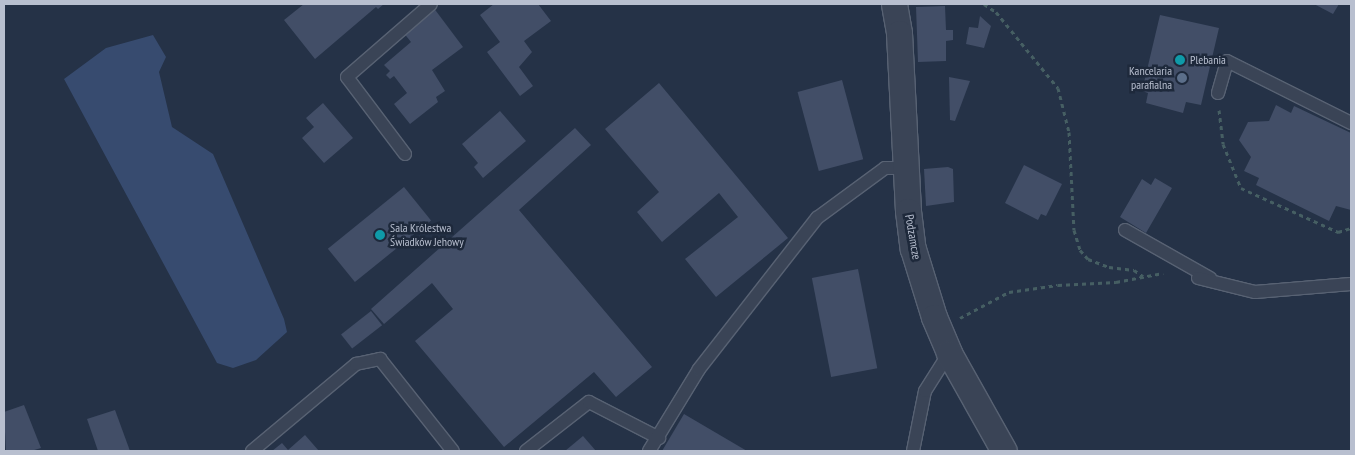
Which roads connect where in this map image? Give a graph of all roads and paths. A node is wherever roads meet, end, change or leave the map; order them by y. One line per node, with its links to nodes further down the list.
1 (431, 4): 6 (lane)
2 (894, 4): 7 (street, Podzamcze)
3 (984, 4): 10 (path)
4 (1218, 93): 5 (lane); 8 (path)
5 (1351, 123)
6 (405, 154)
7 (905, 168): 14 (street, Podzamcze); 15 (lane)
8 (1351, 228)
9 (1125, 230): 11 (lane)
10 (1143, 276): 11 (path); 13 (path)
11 (1205, 279): 12 (lane)
12 (1351, 284)
13 (953, 322)
14 (949, 353): 20 (lane); 21 (street, Podzamcze)
15 (659, 438): 18 (lane); 19 (lane)
16 (252, 451): 17 (lane)
17 (453, 451)
18 (526, 451)
19 (649, 451)
20 (913, 451)
21 (1004, 451)

